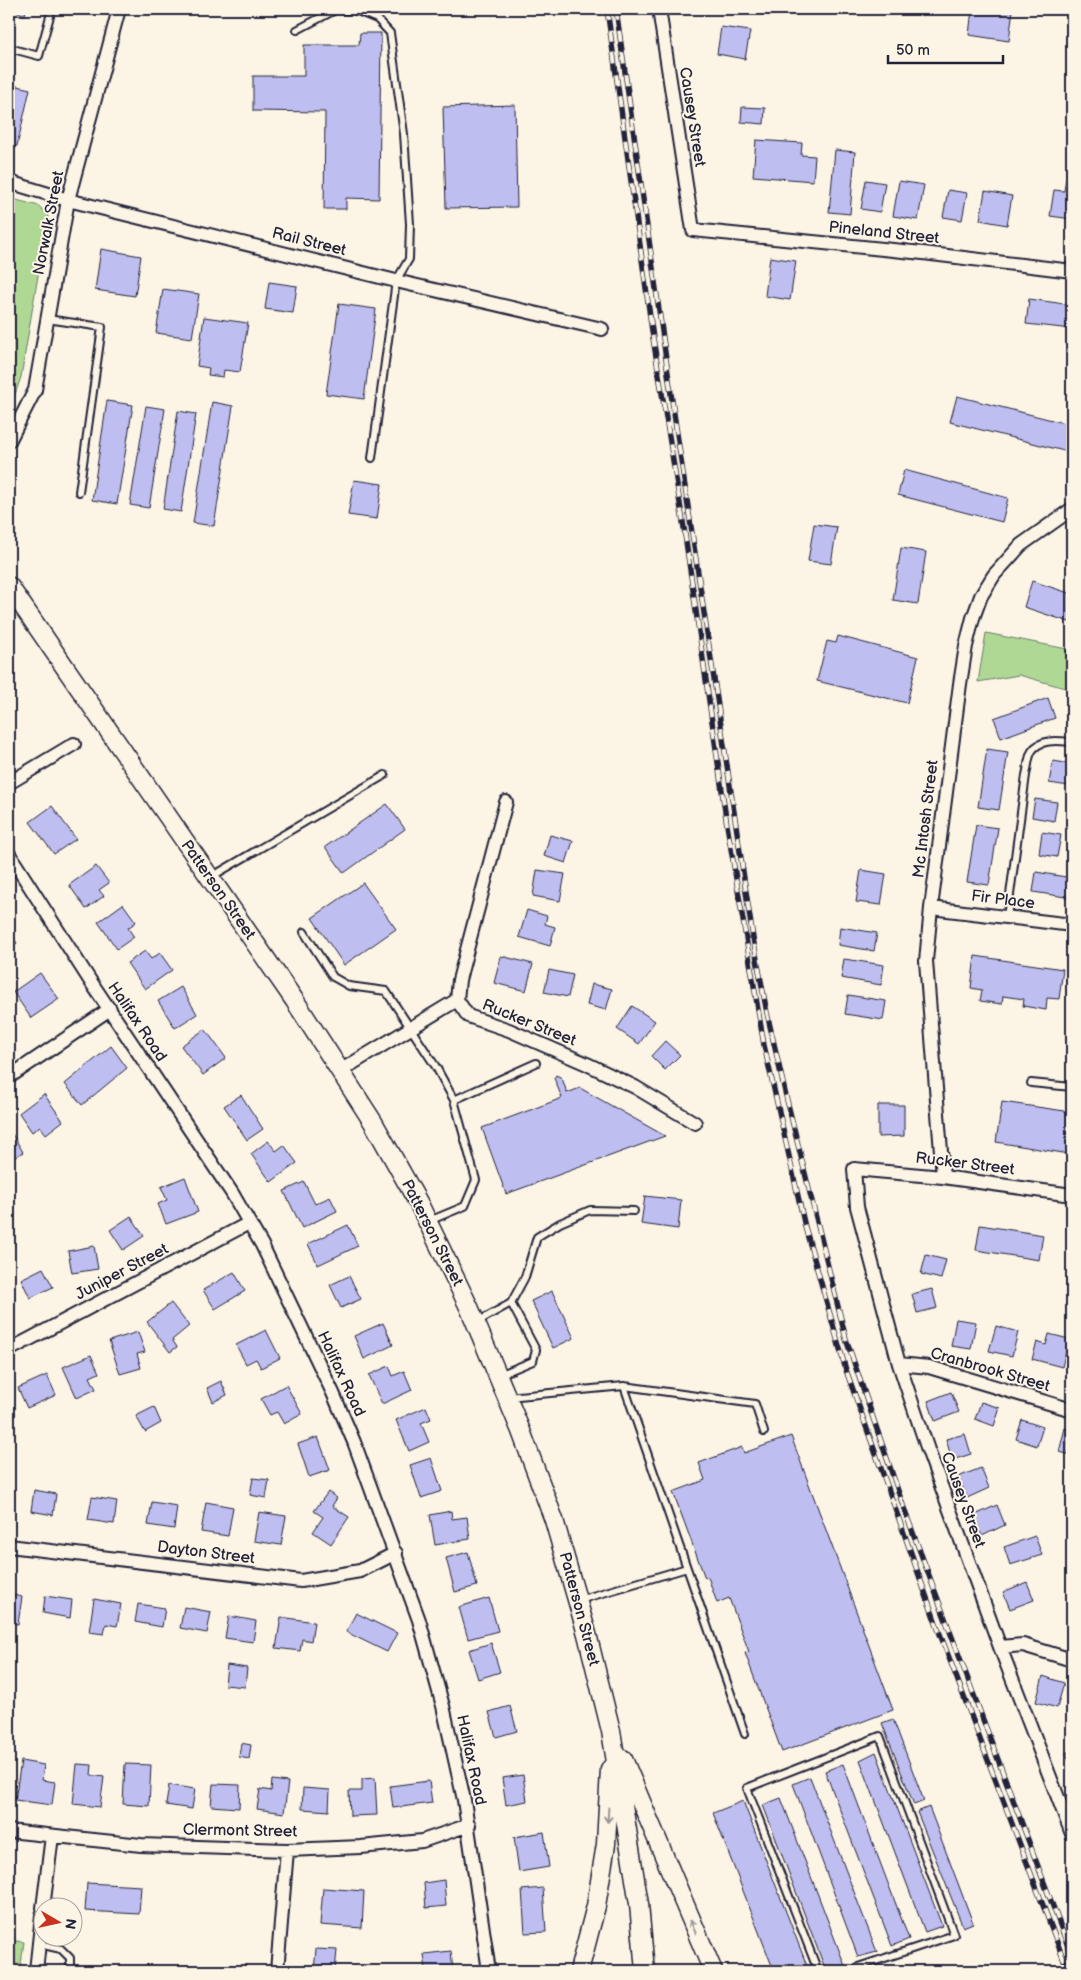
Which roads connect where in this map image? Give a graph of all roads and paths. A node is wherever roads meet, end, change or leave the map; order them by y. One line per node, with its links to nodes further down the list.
1 (52, 9): 5 (lane)
2 (119, 9): 7 (street, Norwalk Street)
3 (660, 9): 8 (street, Causey Street)
4 (297, 30): 10 (lane)
5 (9, 48)
6 (9, 182): 7 (street, Rail Street)
7 (68, 200): 10 (street, Rail Street); 11 (street, Norwalk Street)
8 (693, 230): 9 (street, Pineland Street)
9 (1072, 271)
10 (396, 280): 12 (street, Rail Street); 14 (lane)
11 (48, 319): 13 (street, Norwalk Street); 15 (lane)
12 (602, 329)
13 (9, 441)
14 (372, 458)
15 (80, 492)
16 (1072, 509): 25 (street, Mc Intosh Street)
17 (9, 586): 24 (main road, Patterson Street)
18 (1072, 742): 26 (lane)
19 (74, 744): 21 (street)
20 (385, 775): 24 (lane)
21 (9, 783)
22 (506, 802): 29 (street)
23 (9, 854): 30 (street, Halifax Road)
24 (210, 878): 33 (main road, Patterson Street)
25 (930, 908): 26 (street, Fir Place); 40 (street, Mc Intosh Street)
26 (1008, 917): 27 (street, Fir Place)
27 (1072, 925)
28 (304, 932): 31 (lane)
29 (457, 1000): 31 (street); 38 (street, Rucker Street)
30 (110, 1009): 34 (street); 44 (street, Halifax Road)
31 (410, 1028): 33 (street); 37 (lane)
32 (536, 1063): 37 (lane)
33 (340, 1072): 43 (main road, Patterson Street)
34 (9, 1077)
35 (1031, 1083): 36 (lane)
36 (1072, 1087)
37 (454, 1100): 43 (lane)
38 (695, 1123)
39 (854, 1168): 40 (street, Rucker Street); 48 (street, Causey Street)
40 (943, 1177): 41 (street, Rucker Street)
41 (1072, 1195)
42 (634, 1212): 45 (lane)
43 (428, 1221): 46 (main road, Patterson Street)
44 (249, 1222): 47 (street, Juniper Street); 55 (street, Halifax Road)
45 (512, 1303): 46 (lane); 49 (lane)
46 (476, 1323): 49 (main road, Patterson Street)
47 (9, 1350)
48 (899, 1364): 52 (street, Cranbrook Street); 58 (street, Causey Street)
49 (498, 1375): 51 (main road, Patterson Street)
50 (624, 1386): 51 (lane); 53 (lane); 56 (lane)
51 (507, 1398): 57 (main road, Patterson Street)
52 (1072, 1410)
53 (764, 1432)
54 (9, 1546): 55 (street, Dayton Street)
55 (396, 1553): 62 (street, Halifax Road)
56 (687, 1568): 57 (lane); 61 (lane)
57 (577, 1601): 60 (main road, Patterson Street)
58 (1000, 1647): 59 (street); 64 (street, Causey Street)
59 (1072, 1660)
60 (611, 1731): 74 (main road, one-way to 74); 75 (main road, Patterson Street); 76 (main road, one-way to 60)
61 (745, 1734)
62 (468, 1825): 66 (street, Clermont Street); 73 (street, Halifax Road)
63 (9, 1831): 65 (street, Clermont Street)
64 (1072, 1834)
65 (52, 1836): 66 (street, Clermont Street); 67 (street)
66 (286, 1850): 72 (street)
67 (44, 1898)
68 (39, 1948): 70 (street)
69 (57, 1948): 71 (lane)
70 (36, 1971)
71 (70, 1971)
72 (277, 1971)
73 (489, 1971)
74 (579, 1971)
75 (645, 1971)
76 (713, 1971)
77 (818, 1971): 78 (lane)
78 (859, 1971)

